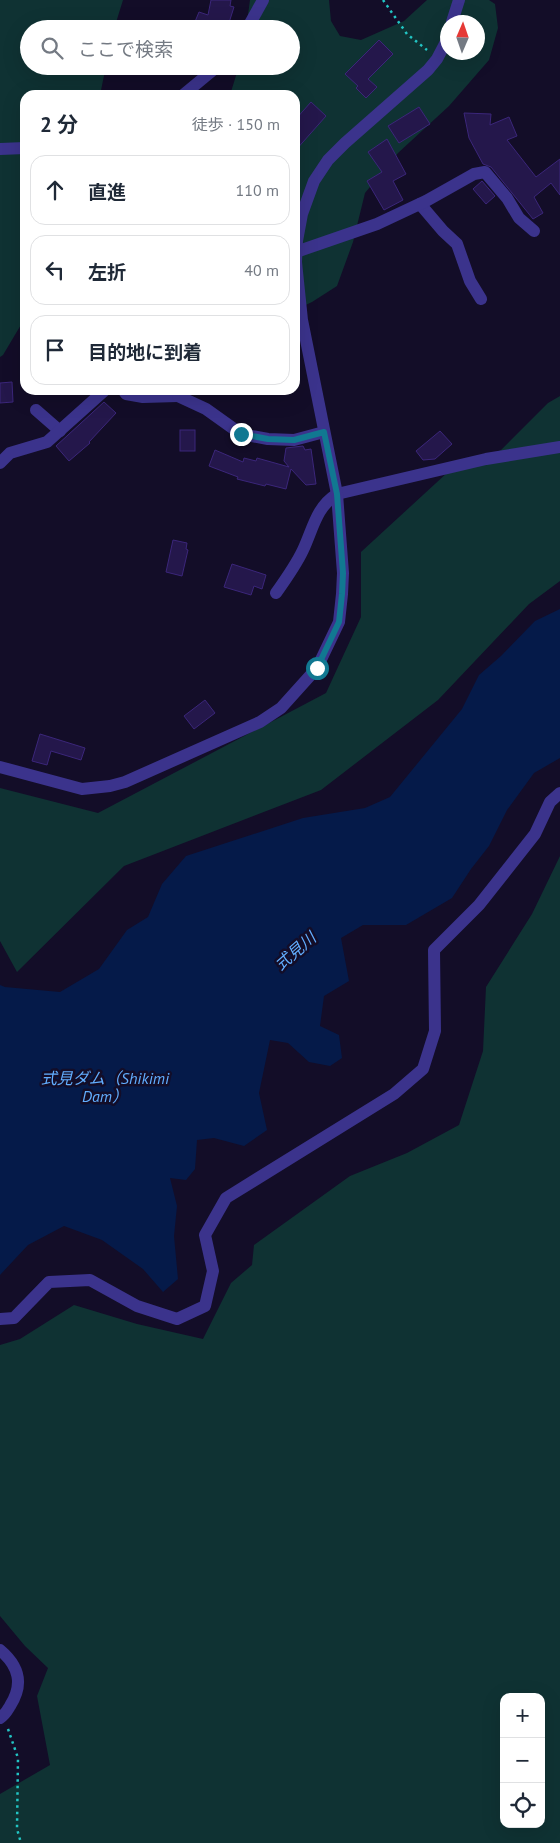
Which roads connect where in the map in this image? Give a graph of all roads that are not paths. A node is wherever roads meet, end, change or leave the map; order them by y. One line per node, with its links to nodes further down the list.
1 (263, 0): 4 (street)
2 (459, 0): 3 (street)
3 (454, 15)
4 (252, 20)
5 (440, 53): 11 (street)
6 (207, 75): 7 (street)
7 (189, 90)
8 (20, 148): 9 (street)
9 (0, 150)
10 (420, 204): 12 (street); 13 (street); 15 (street)
11 (300, 227)
12 (534, 231)
13 (300, 251)
14 (300, 297): 22 (street)
15 (481, 299)
16 (100, 395): 21 (street)
17 (132, 395): 18 (street)
18 (160, 395)
19 (182, 395): 22 (street)
20 (36, 410): 21 (street)
21 (60, 431): 24 (street)
22 (324, 432): 25 (street)
23 (560, 447): 25 (street)
24 (0, 463)
25 (337, 494): 26 (street); 27 (street)
26 (276, 593)
27 (0, 767)
28 (560, 793): 29 (street)
29 (0, 1319)
30 (0, 1650): 31 (street)
31 (2, 1717)

